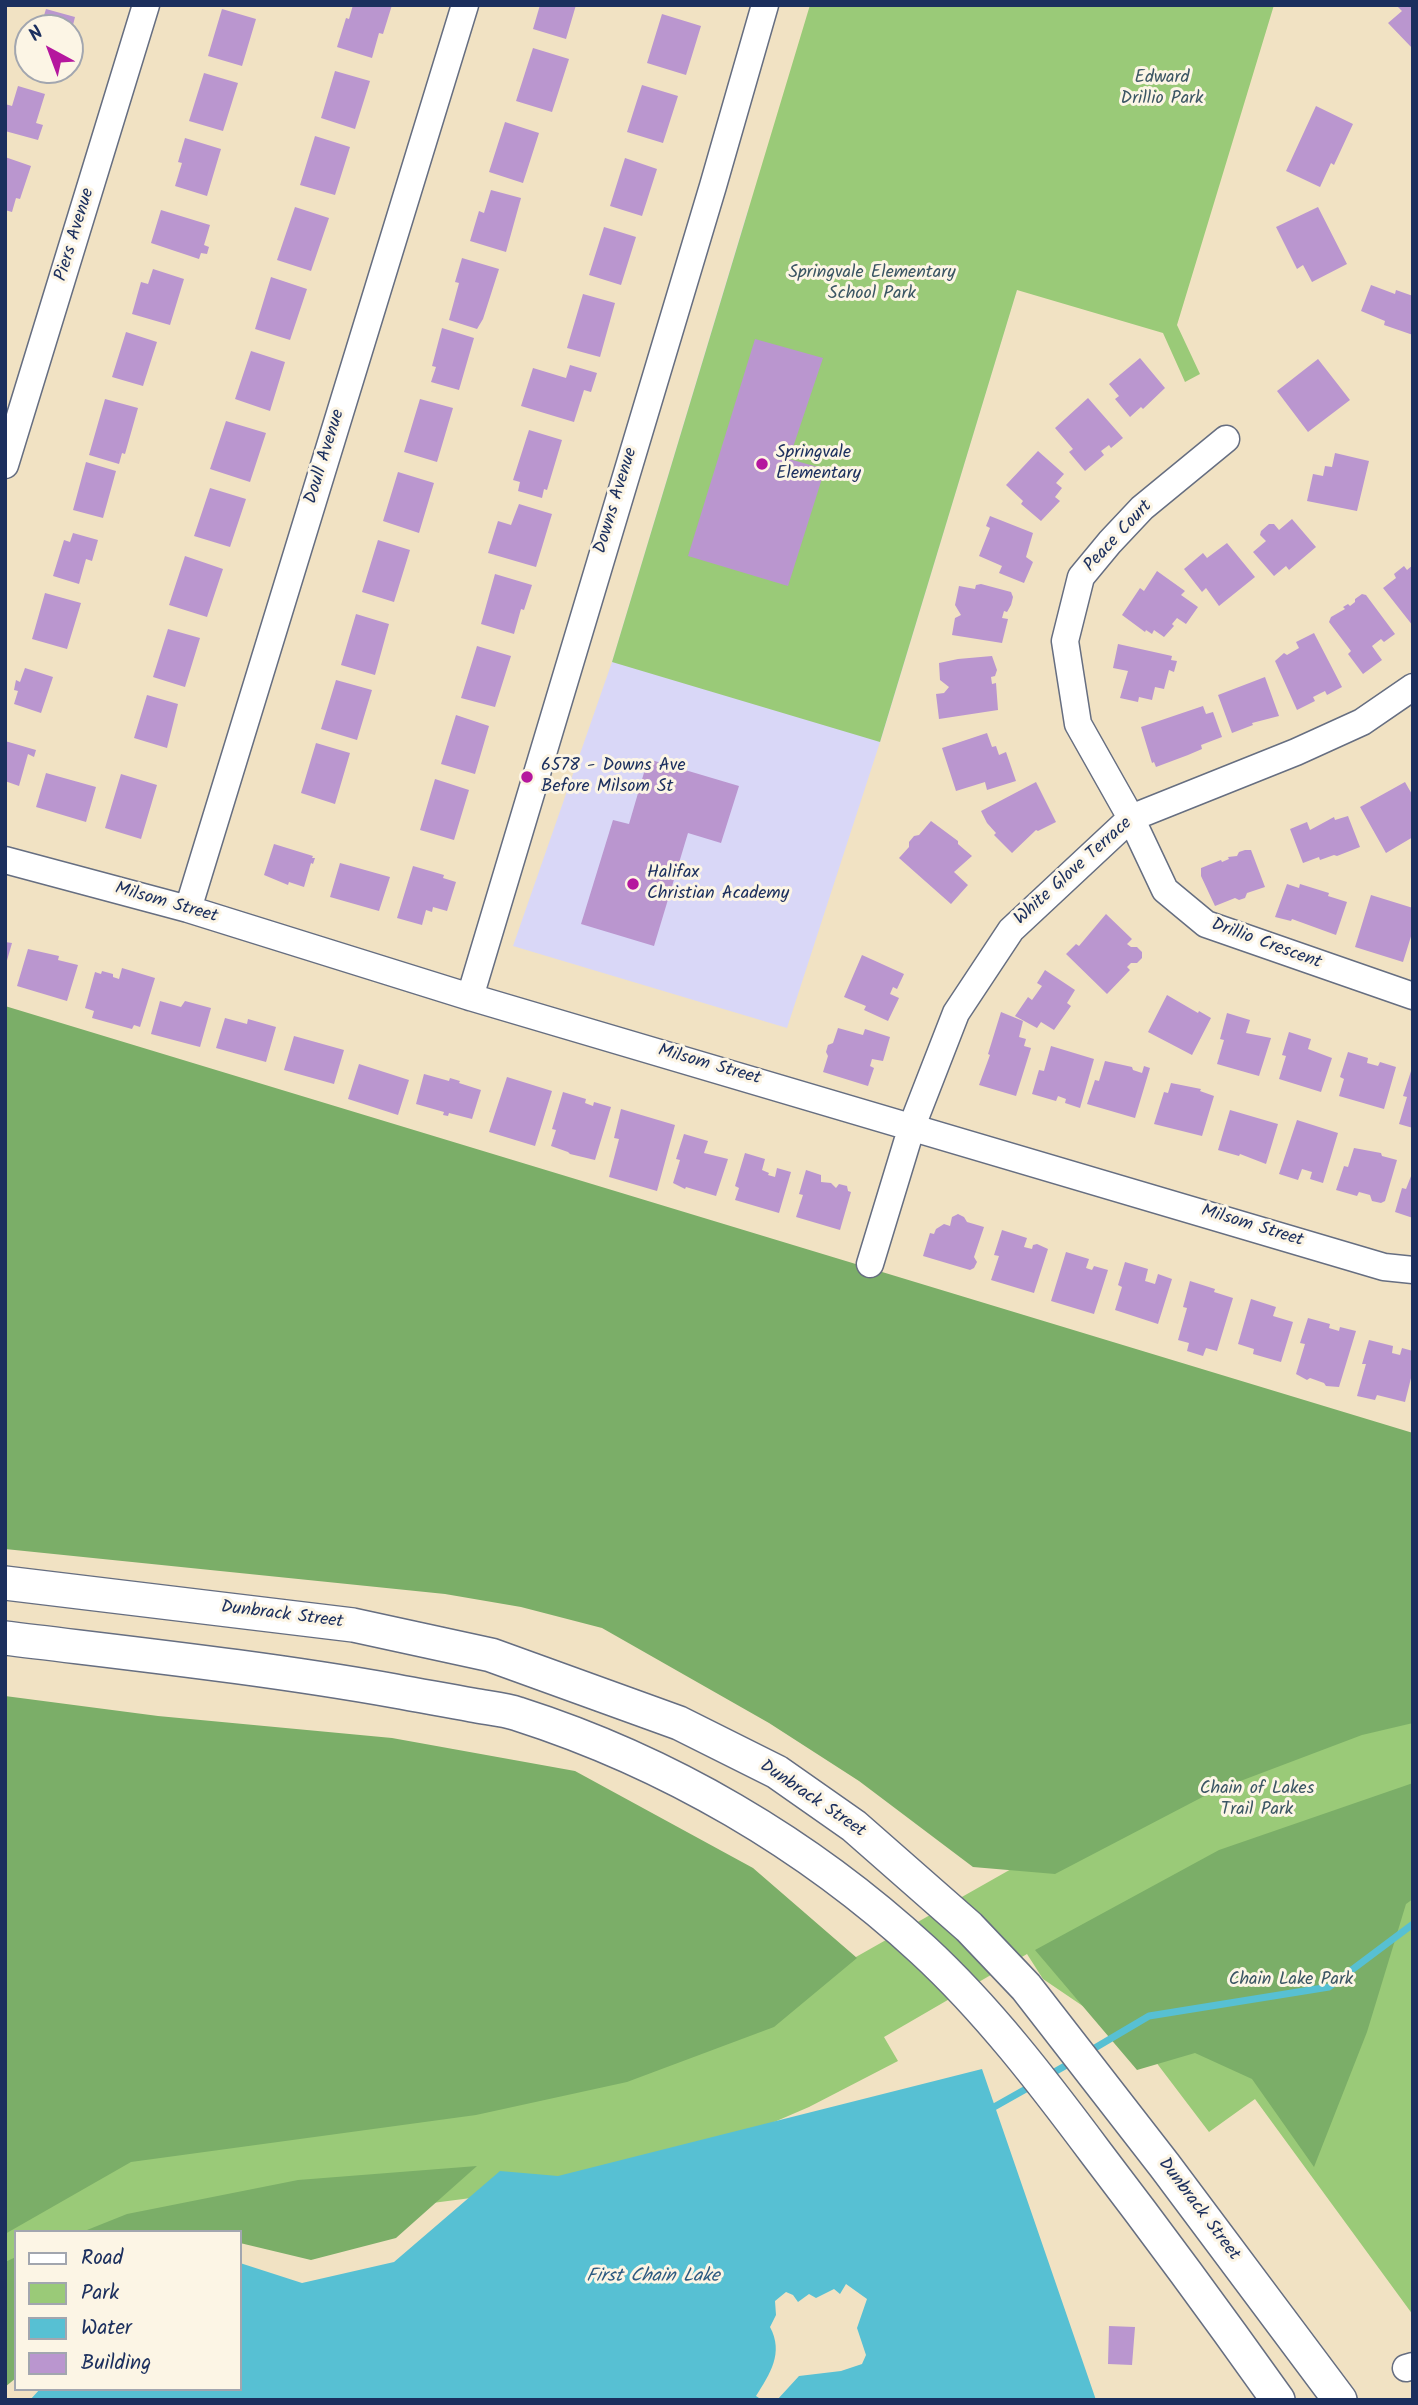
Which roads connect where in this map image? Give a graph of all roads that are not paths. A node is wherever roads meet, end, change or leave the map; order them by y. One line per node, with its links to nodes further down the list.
1 (146, 5): 5 (street, Piers Avenue)
2 (465, 5): 9 (street, Doull Avenue)
3 (765, 5): 11 (street, Downs Avenue)
4 (1226, 439): 7 (street, Peace Court)
5 (5, 465)
6 (1413, 687): 7 (street, White Glove Terrace)
7 (1131, 818): 10 (street, Drillio Crescent); 12 (street, White Glove Terrace)
8 (5, 860): 9 (street, Milsom Street)
9 (188, 909): 11 (street, Milsom Street)
10 (1413, 996)
11 (470, 997): 12 (street, Milsom Street)
12 (912, 1126): 13 (street, White Glove Terrace); 14 (street, Milsom Street)
13 (870, 1264)
14 (1413, 1270)
15 (5, 1583): 18 (main road, Dunbrack Street)
16 (5, 1638): 17 (main road)
17 (1278, 2400)
18 (1340, 2400)

